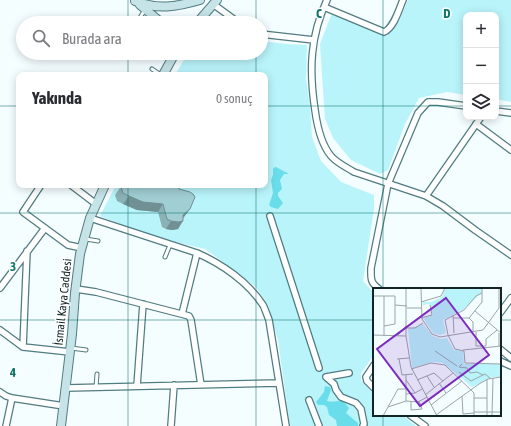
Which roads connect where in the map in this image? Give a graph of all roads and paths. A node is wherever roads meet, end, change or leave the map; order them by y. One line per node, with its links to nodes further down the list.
1 (200, 0): 4 (street)
2 (327, 0): 6 (street)
3 (403, 0): 6 (street)
4 (134, 1): 7 (street)
5 (215, 2): 10 (street); 11 (street)
6 (324, 7): 13 (street)
7 (145, 9): 8 (lane); 9 (street)
8 (141, 16)
9 (154, 16)
10 (203, 16)
11 (231, 16)
12 (268, 35): 13 (street)
13 (314, 40): 24 (street)
14 (170, 60): 17 (street)
15 (152, 69): 16 (lane)
16 (157, 72)
17 (164, 72)
18 (463, 106): 24 (street)
19 (499, 112): 20 (street)
20 (511, 114)
21 (479, 120): 22 (street)
22 (476, 124): 23 (street); 28 (street)
23 (511, 150)
24 (388, 184): 28 (street); 42 (street)
25 (39, 188): 32 (street)
26 (75, 188): 29 (street)
27 (104, 188): 29 (street, İsmail Kaya Caddesi)
28 (426, 196): 39 (street)
29 (96, 204): 31 (street, İsmail Kaya Caddesi)
30 (270, 216): 57 (street)
31 (90, 218): 33 (street, İsmail Kaya Caddesi); 35 (street)
32 (45, 228): 36 (street); 37 (street)
33 (84, 238): 34 (lane); 36 (street, İsmail Kaya Caddesi)
34 (98, 241)
35 (170, 245): 38 (street); 40 (lane)
36 (82, 248): 43 (street, İsmail Kaya Caddesi)
37 (27, 251): 41 (street); 49 (street)
38 (197, 253): 47 (street); 60 (street)
39 (511, 255)
40 (166, 257)
41 (0, 288)
42 (378, 288)
43 (76, 289): 45 (street); 50 (street, İsmail Kaya Caddesi)
44 (511, 298): 46 (street)
45 (143, 304): 47 (street); 63 (street)
46 (501, 312)
47 (182, 314): 62 (street)
48 (0, 330): 49 (street)
49 (23, 347): 50 (street)
50 (70, 350): 51 (lane); 66 (street, İsmail Kaya Caddesi)
51 (86, 350)
52 (501, 350): 53 (street)
53 (511, 358)
54 (501, 361): 56 (street)
55 (373, 366): 65 (street)
56 (511, 366)
57 (318, 368)
58 (350, 372): 77 (street)
59 (97, 374): 64 (lane)
60 (278, 383): 62 (street); 75 (street)
61 (174, 385): 62 (street); 63 (street); 74 (street)
62 (201, 385)
63 (137, 386): 64 (street)
64 (96, 387): 66 (street)
65 (373, 387)
66 (66, 388): 70 (street, İsmail Kaya Caddesi)
67 (0, 392): 68 (street)
68 (12, 398): 70 (street); 72 (street)
69 (309, 400): 76 (street)
70 (64, 406): 73 (street, İsmail Kaya Caddesi)
71 (411, 416): 78 (street)
72 (6, 426)
73 (61, 426)
74 (171, 426)
75 (286, 426)
76 (319, 426)
77 (363, 426)
78 (425, 426)

